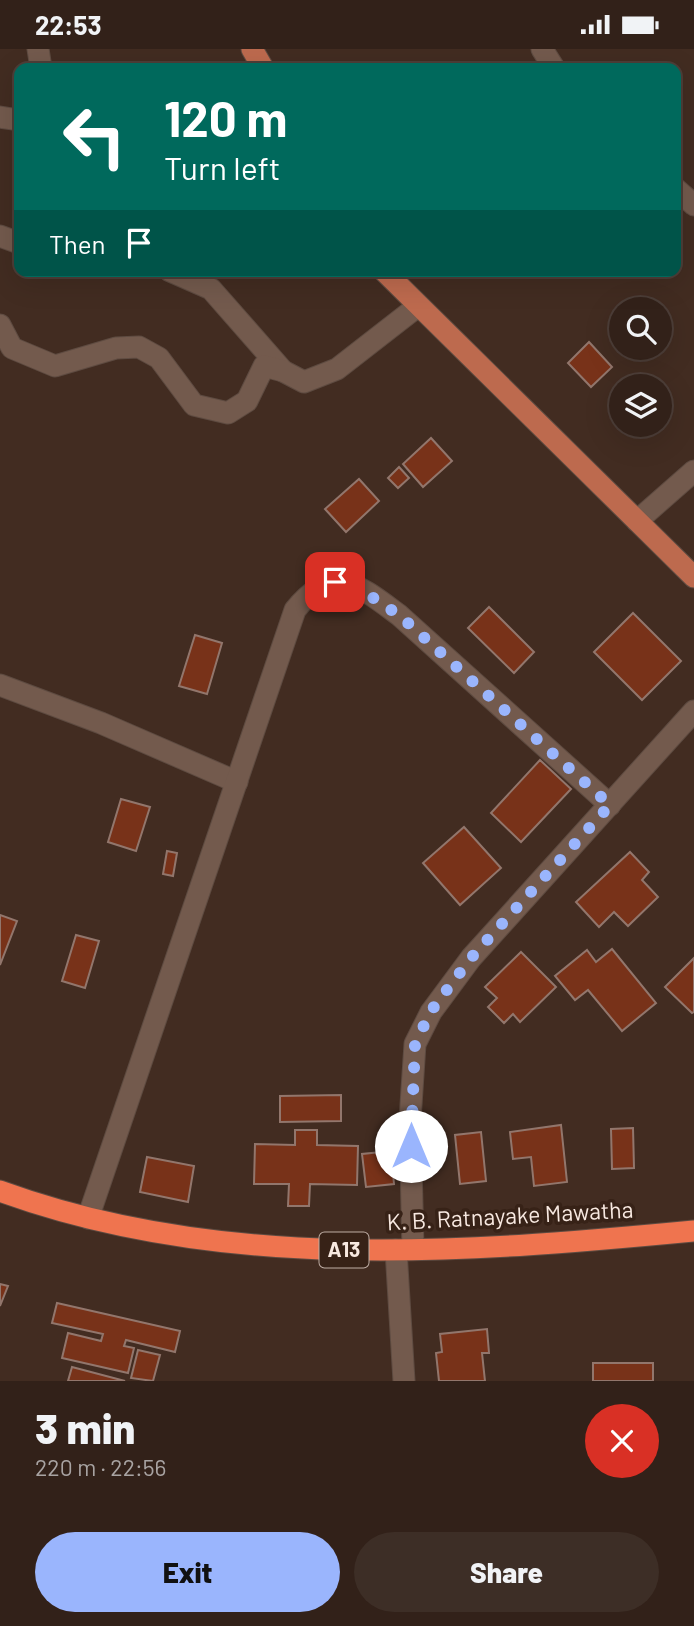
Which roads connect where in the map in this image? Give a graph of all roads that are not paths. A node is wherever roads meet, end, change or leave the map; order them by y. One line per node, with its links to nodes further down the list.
1 (184, 277): 5 (street)
2 (390, 277): 3 (main road)
3 (418, 306): 5 (street); 7 (main road)
4 (0, 325): 5 (street)
5 (283, 371)
6 (694, 471): 7 (street)
7 (637, 521): 8 (main road)
8 (694, 577)
9 (0, 685): 11 (street)
10 (694, 711): 12 (street)
11 (237, 782): 12 (street); 14 (street)
12 (610, 805): 16 (street)
13 (0, 1191): 14 (highway, K. B. Ratnayake Mawatha / A13)
14 (88, 1218): 16 (highway, K. B. Ratnayake Mawatha / A13)
15 (694, 1231): 16 (highway, K. B. Ratnayake Mawatha / A13)
16 (405, 1249): 17 (street)
17 (404, 1381)

